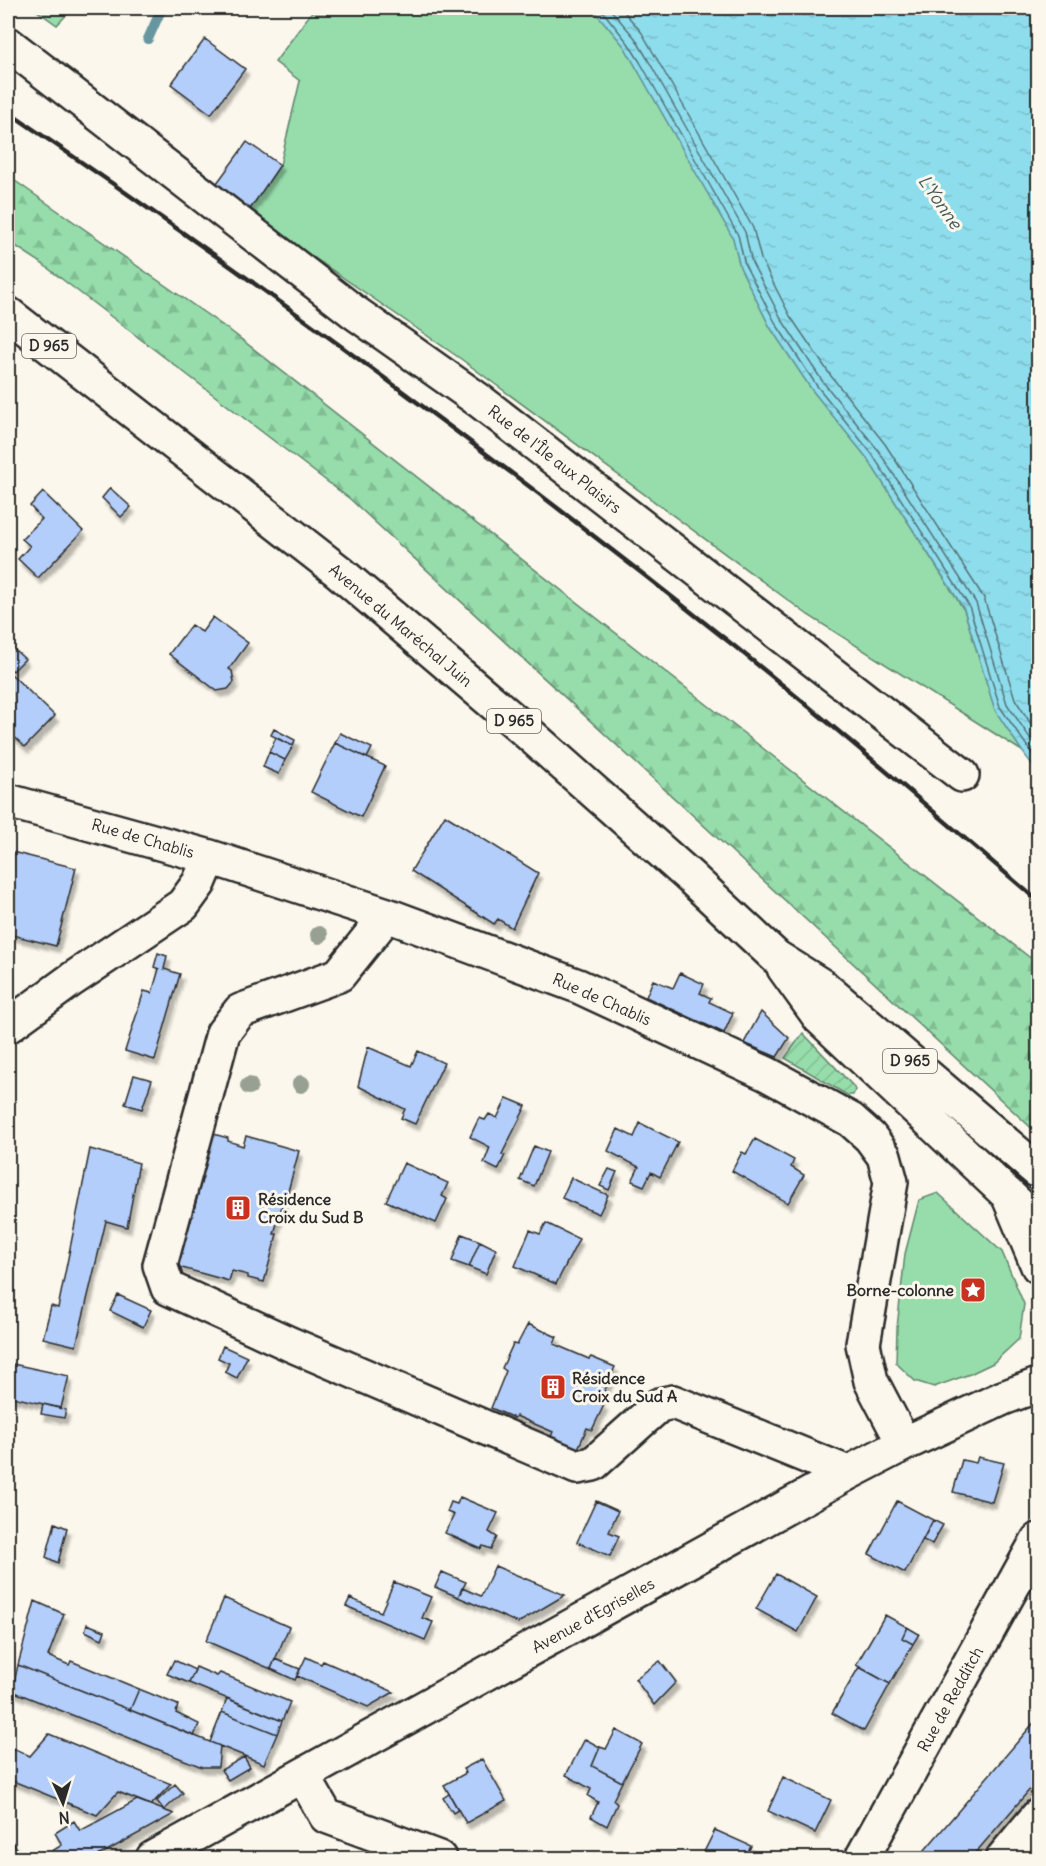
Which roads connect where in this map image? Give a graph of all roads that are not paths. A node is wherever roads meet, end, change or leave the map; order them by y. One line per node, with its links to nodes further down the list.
1 (8, 44): 3 (street, Rue de l'Île aux Plaisirs)
2 (8, 314): 7 (street, Avenue du Maréchal Juin / D 965)
3 (962, 775)
4 (8, 801): 5 (street, Rue de Chablis)
5 (210, 857): 6 (street, Rue de Chablis); 8 (street)
6 (387, 915): 14 (street, Rue de Chablis); 15 (street)
7 (776, 957): 9 (street, Avenue du Maréchal Juin / D 965); 10 (street, Avenue du Maréchal Juin / D 965)
8 (8, 1026)
9 (1038, 1172)
10 (1009, 1197): 11 (street, Avenue du Maréchal Juin / D 965); 12 (street)
11 (1038, 1223)
12 (1038, 1266)
13 (1038, 1385): 14 (street, Avenue d'Egriselles)
14 (904, 1444): 15 (street, Avenue d'Egriselles)
15 (848, 1473): 17 (street, Avenue d'Egriselles)
16 (1038, 1540): 21 (street, Rue de Redditch)
17 (303, 1776): 19 (street, Avenue d'Egriselles); 20 (street)
18 (1034, 1831): 22 (street)
19 (153, 1858)
20 (438, 1858)
21 (862, 1858)
22 (1003, 1858)

